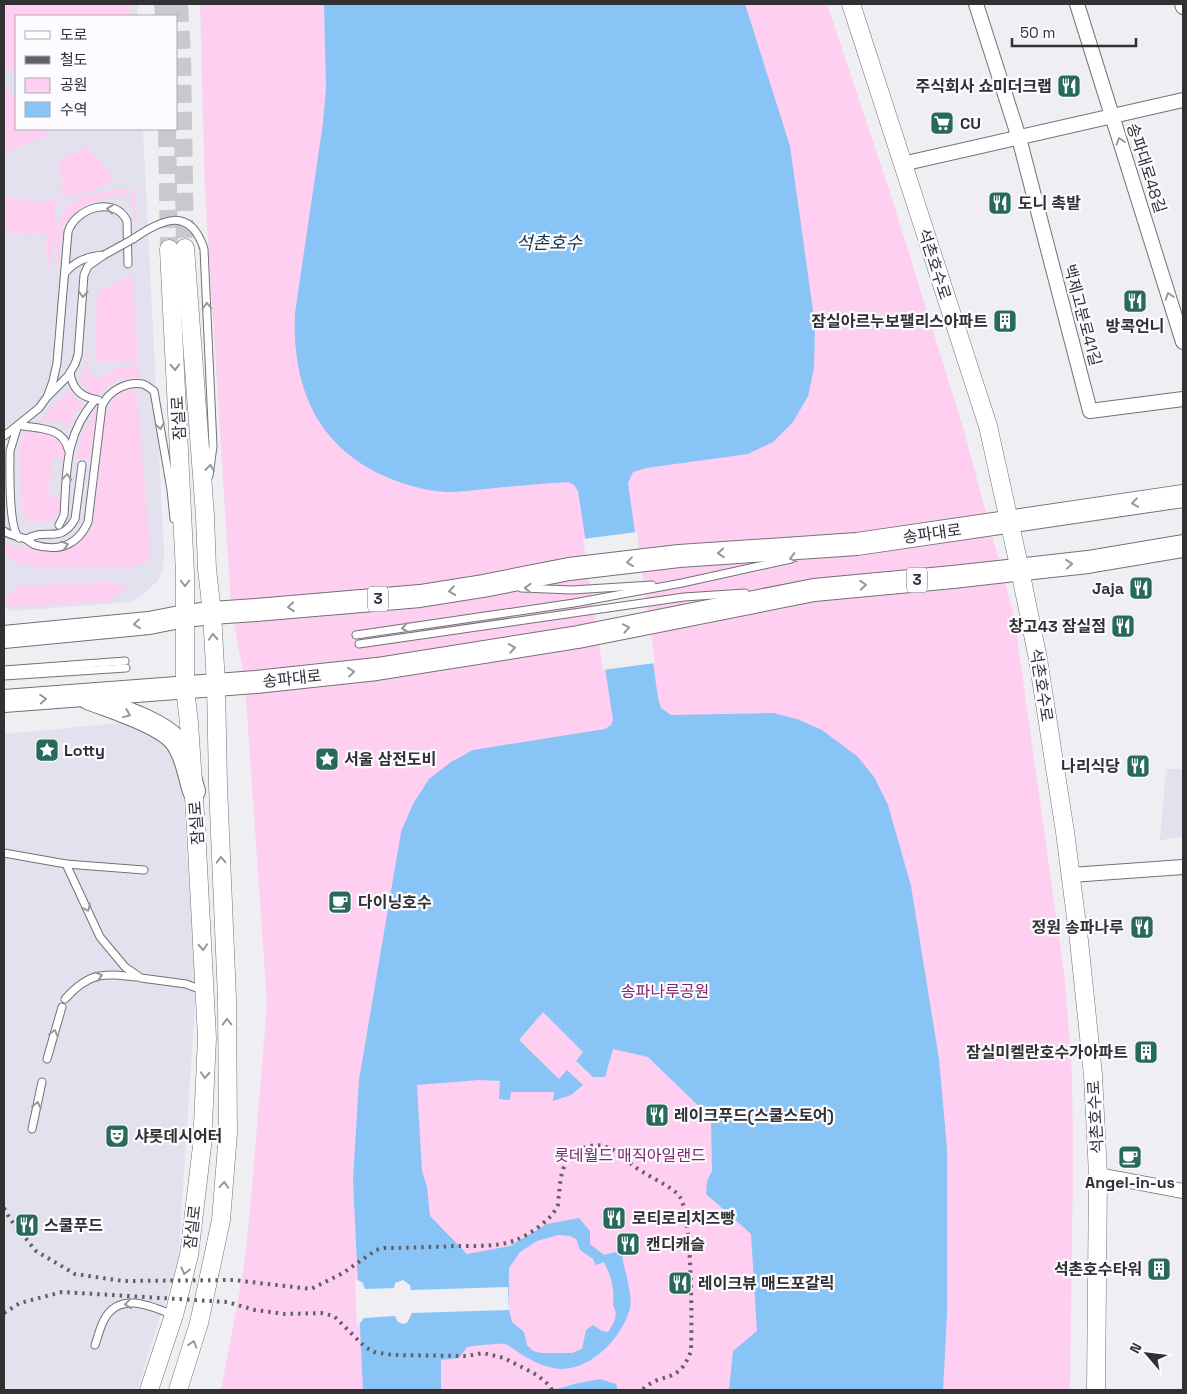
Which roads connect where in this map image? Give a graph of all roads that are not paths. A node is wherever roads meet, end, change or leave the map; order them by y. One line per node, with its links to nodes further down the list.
1 (850, 4): 7 (street, 석촌호수로)
2 (976, 4): 6 (street, 백제고분로41길)
3 (1077, 4): 5 (street, 송파대로48길)
4 (1183, 100): 5 (street)
5 (1112, 116): 6 (street); 11 (street, 송파대로48길, one-way to 5)
6 (1019, 138): 7 (street); 14 (street, 백제고분로41길)
7 (902, 164): 23 (street, 석촌호수로)
8 (104, 254): 10 (lane); 12 (lane, one-way to 12); 22 (lane, one-way to 8, bridge)
9 (128, 264): 10 (lane, one-way to 10)
10 (66, 273): 13 (lane)
11 (1183, 342)
12 (70, 373): 13 (lane); 15 (lane)
13 (47, 397): 17 (lane)
14 (1183, 398)
15 (94, 400): 16 (lane); 19 (lane)
16 (104, 402): 26 (lane, one-way to 16); 29 (lane, one-way to 29)
17 (18, 425): 18 (lane); 19 (lane); 26 (lane)
18 (4, 436)
19 (69, 452): 24 (lane, one-way to 19)
20 (82, 465): 26 (lane)
21 (1183, 496): 23 (main road, 송파대로 / 3, one-way to 23)
22 (205, 516): 29 (street, 잠실로, one-way to 29); 37 (street, 잠실로)
23 (1009, 522): 27 (main road, 송파대로 / 3); 30 (street, 석촌호수로)
24 (59, 525)
25 (4, 531): 26 (lane)
26 (23, 539)
27 (857, 544): 31 (main road, 송파대로 / 3, one-way to 31); 32 (lane, one-way to 32)
28 (1183, 546): 30 (main road, 3, one-way to 28)
29 (184, 550): 38 (street, 잠실로, one-way to 38)
30 (1020, 570): 33 (main road, 3, one-way to 30); 53 (street, 석촌호수로)
31 (571, 580): 32 (lane); 37 (main road, 3, one-way to 37)
32 (682, 583): 39 (lane, one-way to 39)
33 (814, 590): 35 (lane); 36 (main road, 3)
34 (749, 593): 36 (lane)
35 (758, 593)
36 (686, 606): 41 (lane); 44 (main road, 송파대로 / 3, one-way to 36)
37 (212, 613): 38 (main road, 3); 44 (street, 잠실로, one-way to 37)
38 (185, 616): 40 (main road, 3, one-way to 40); 45 (street, 잠실로)
39 (356, 635)
40 (4, 637)
41 (359, 644)
42 (4, 670): 43 (lane)
43 (4, 676)
44 (216, 685): 45 (main road, 송파대로 / 3); 66 (street, 잠실로, one-way to 44)
45 (185, 688): 46 (main road, 송파대로 / 3); 48 (street, 잠실로)
46 (82, 696): 47 (main road, 송파대로 / 3, one-way to 46); 48 (main road, one-way to 48)
47 (4, 702)
48 (194, 792): 55 (street, 잠실로, one-way to 55)
49 (4, 853): 50 (lane)
50 (66, 864): 52 (lane); 54 (lane, one-way to 54)
51 (1183, 867): 53 (street)
52 (144, 870)
53 (1071, 875): 61 (street, 석촌호수로)
54 (141, 978): 55 (lane); 56 (lane, one-way to 54)
55 (206, 991): 63 (street, 잠실로, one-way to 63)
56 (66, 999)
57 (62, 1007): 58 (lane, one-way to 57)
58 (47, 1059)
59 (42, 1082): 60 (lane, one-way to 59)
60 (32, 1129)
61 (1098, 1175): 62 (street); 67 (street, 석촌호수로)
62 (1183, 1191)
63 (174, 1315): 64 (lane, one-way to 64); 65 (street, 잠실로)
64 (95, 1345)
65 (149, 1390)
66 (178, 1390)
67 (1096, 1390)

